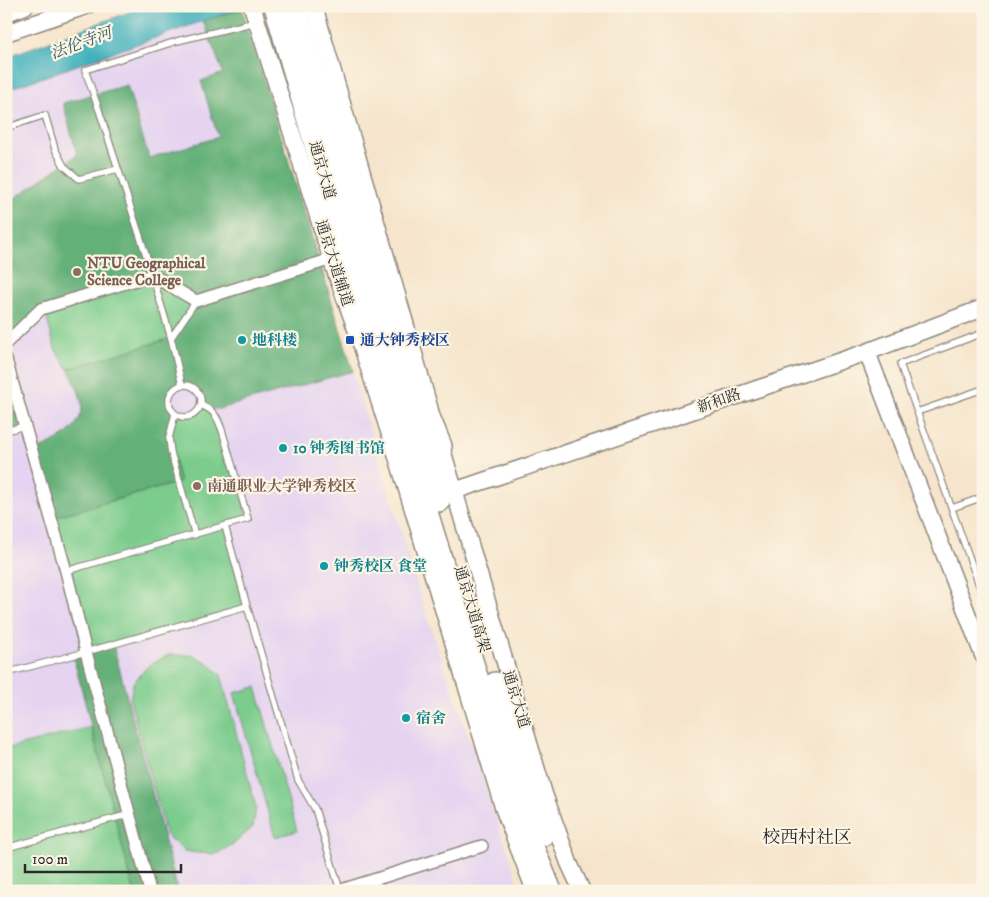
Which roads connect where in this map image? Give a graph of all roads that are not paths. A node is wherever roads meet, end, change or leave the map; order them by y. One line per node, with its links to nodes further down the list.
1 (25, 6): 5 (street)
2 (86, 6): 7 (street)
3 (314, 6): 27 (street)
4 (282, 7): 14 (highway, 通京大道)
5 (6, 13)
6 (254, 14): 9 (lane); 10 (street, 通京大道辅道)
7 (6, 33)
8 (6, 128): 9 (lane)
9 (118, 169): 11 (lane)
10 (332, 259): 12 (street); 28 (street, 通京大道辅道)
11 (152, 275): 12 (street); 16 (lane); 17 (street)
12 (196, 301): 16 (lane)
13 (983, 308): 18 (street, 新和路)
14 (379, 329): 27 (highway); 28 (highway); 36 (highway, 通京大道高架)
15 (983, 333): 23 (lane)
16 (171, 338): 20 (lane)
17 (6, 343)
18 (867, 352): 29 (street, 新和路); 39 (street)
19 (6, 360): 25 (street)
20 (182, 385): 22 (lane); 24 (lane)
21 (983, 389): 23 (lane)
22 (200, 404): 24 (lane); 32 (lane)
23 (917, 412): 31 (lane)
24 (175, 414): 33 (lane)
25 (24, 426): 26 (lane); 34 (street)
26 (6, 431)
27 (441, 446): 29 (street, 通京大道)
28 (399, 462): 46 (street)
29 (454, 491): 49 (street, 通京大道)
30 (983, 497): 31 (lane)
31 (952, 508): 35 (lane)
32 (225, 526): 33 (lane); 37 (lane)
33 (195, 535): 34 (lane)
34 (66, 571): 38 (street)
35 (983, 596)
36 (461, 597): 47 (highway, 通京大道高架); 48 (highway, 通京大道高架)
37 (247, 606): 38 (lane); 44 (lane)
38 (86, 652): 40 (lane); 41 (street)
39 (983, 654)
40 (6, 673)
41 (130, 814): 43 (lane); 45 (street)
42 (482, 846): 44 (street)
43 (6, 848)
44 (339, 890)
45 (150, 891)
46 (535, 891)
47 (551, 891)
48 (566, 891)
49 (582, 891)

